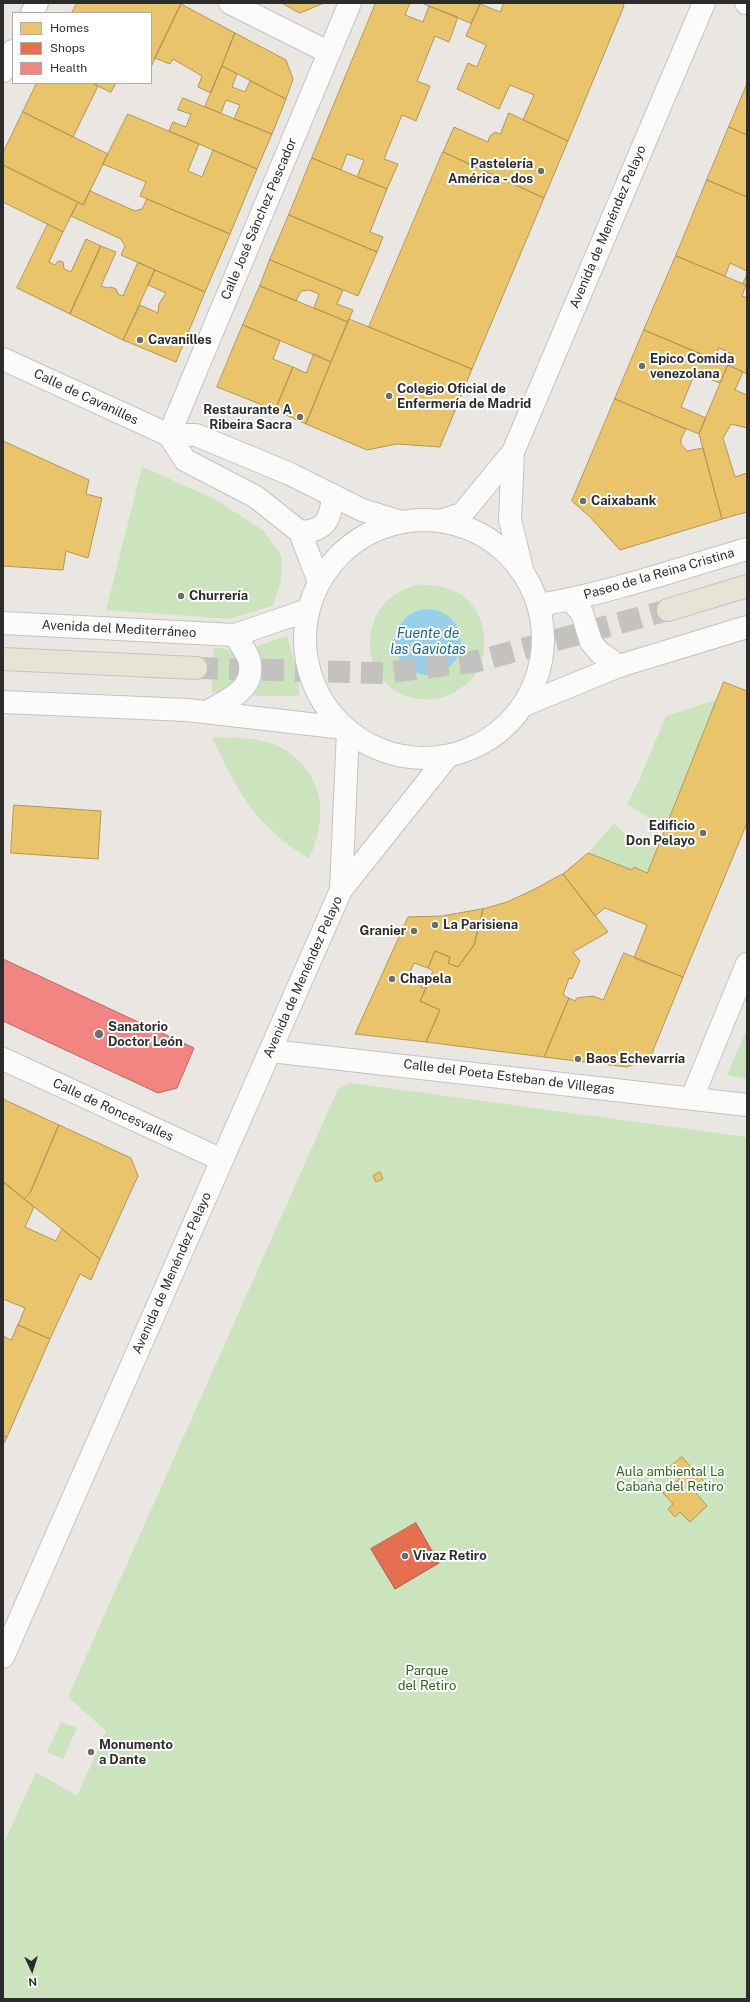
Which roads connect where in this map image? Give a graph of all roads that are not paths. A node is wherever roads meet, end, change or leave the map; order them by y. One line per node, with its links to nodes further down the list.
1 (37, 3): 5 (main road)
2 (230, 3): 6 (main road)
3 (350, 3): 6 (main road, Calle José Sánchez Pescador)
4 (704, 3): 11 (main road, Avenida de Menéndez Pelayo)
5 (32, 12)
6 (328, 52): 10 (main road, Calle José Sánchez Pescador)
7 (12, 53): 8 (main road)
8 (3, 71)
9 (3, 359): 10 (main road, Calle de Cavanilles)
10 (169, 435): 12 (main road, Calle de Cavanilles); 15 (main road)
11 (513, 452): 13 (main road, Avenida de Menéndez Pelayo); 17 (main road, Avenida de Menéndez Pelayo)
12 (333, 495): 14 (main road, Calle de Cavanilles); 15 (main road)
13 (440, 521): 14 (main road); 17 (main road)
14 (400, 522): 18 (main road)
15 (300, 532): 18 (main road)
16 (747, 549): 20 (main road, Paseo de la Reina Cristina)
17 (522, 571): 21 (main road)
18 (319, 582): 22 (main road)
19 (747, 586): 23 (main road)
20 (570, 599): 21 (main road, Paseo de la Reina Cristina); 28 (main road, Paseo de la Reina Cristina)
21 (538, 605): 31 (main road)
22 (308, 610): 26 (main road, Avenida del Mediterráneo); 33 (main road)
23 (668, 610)
24 (3, 623): 26 (main road, Avenida del Mediterráneo)
25 (747, 627): 28 (main road)
26 (235, 635): 32 (main road)
27 (3, 659): 29 (main road)
28 (619, 666): 31 (main road)
29 (196, 668)
30 (3, 702): 32 (main road)
31 (524, 704): 34 (main road)
32 (207, 712): 33 (main road)
33 (346, 730): 34 (main road); 35 (main road, Avenida de Menéndez Pelayo)
34 (448, 756): 35 (main road, Avenida de Menéndez Pelayo)
35 (341, 890): 37 (main road, Avenida de Menéndez Pelayo)
36 (747, 964): 39 (main road)
37 (271, 1051): 39 (main road, Calle del Poeta Esteban de Villegas); 41 (main road, Avenida de Menéndez Pelayo)
38 (3, 1059): 41 (main road, Calle de Roncesvalles)
39 (692, 1098): 40 (main road, Calle del Poeta Esteban de Villegas)
40 (747, 1106)
41 (222, 1160): 42 (main road, Avenida de Menéndez Pelayo)
42 (3, 1657)

